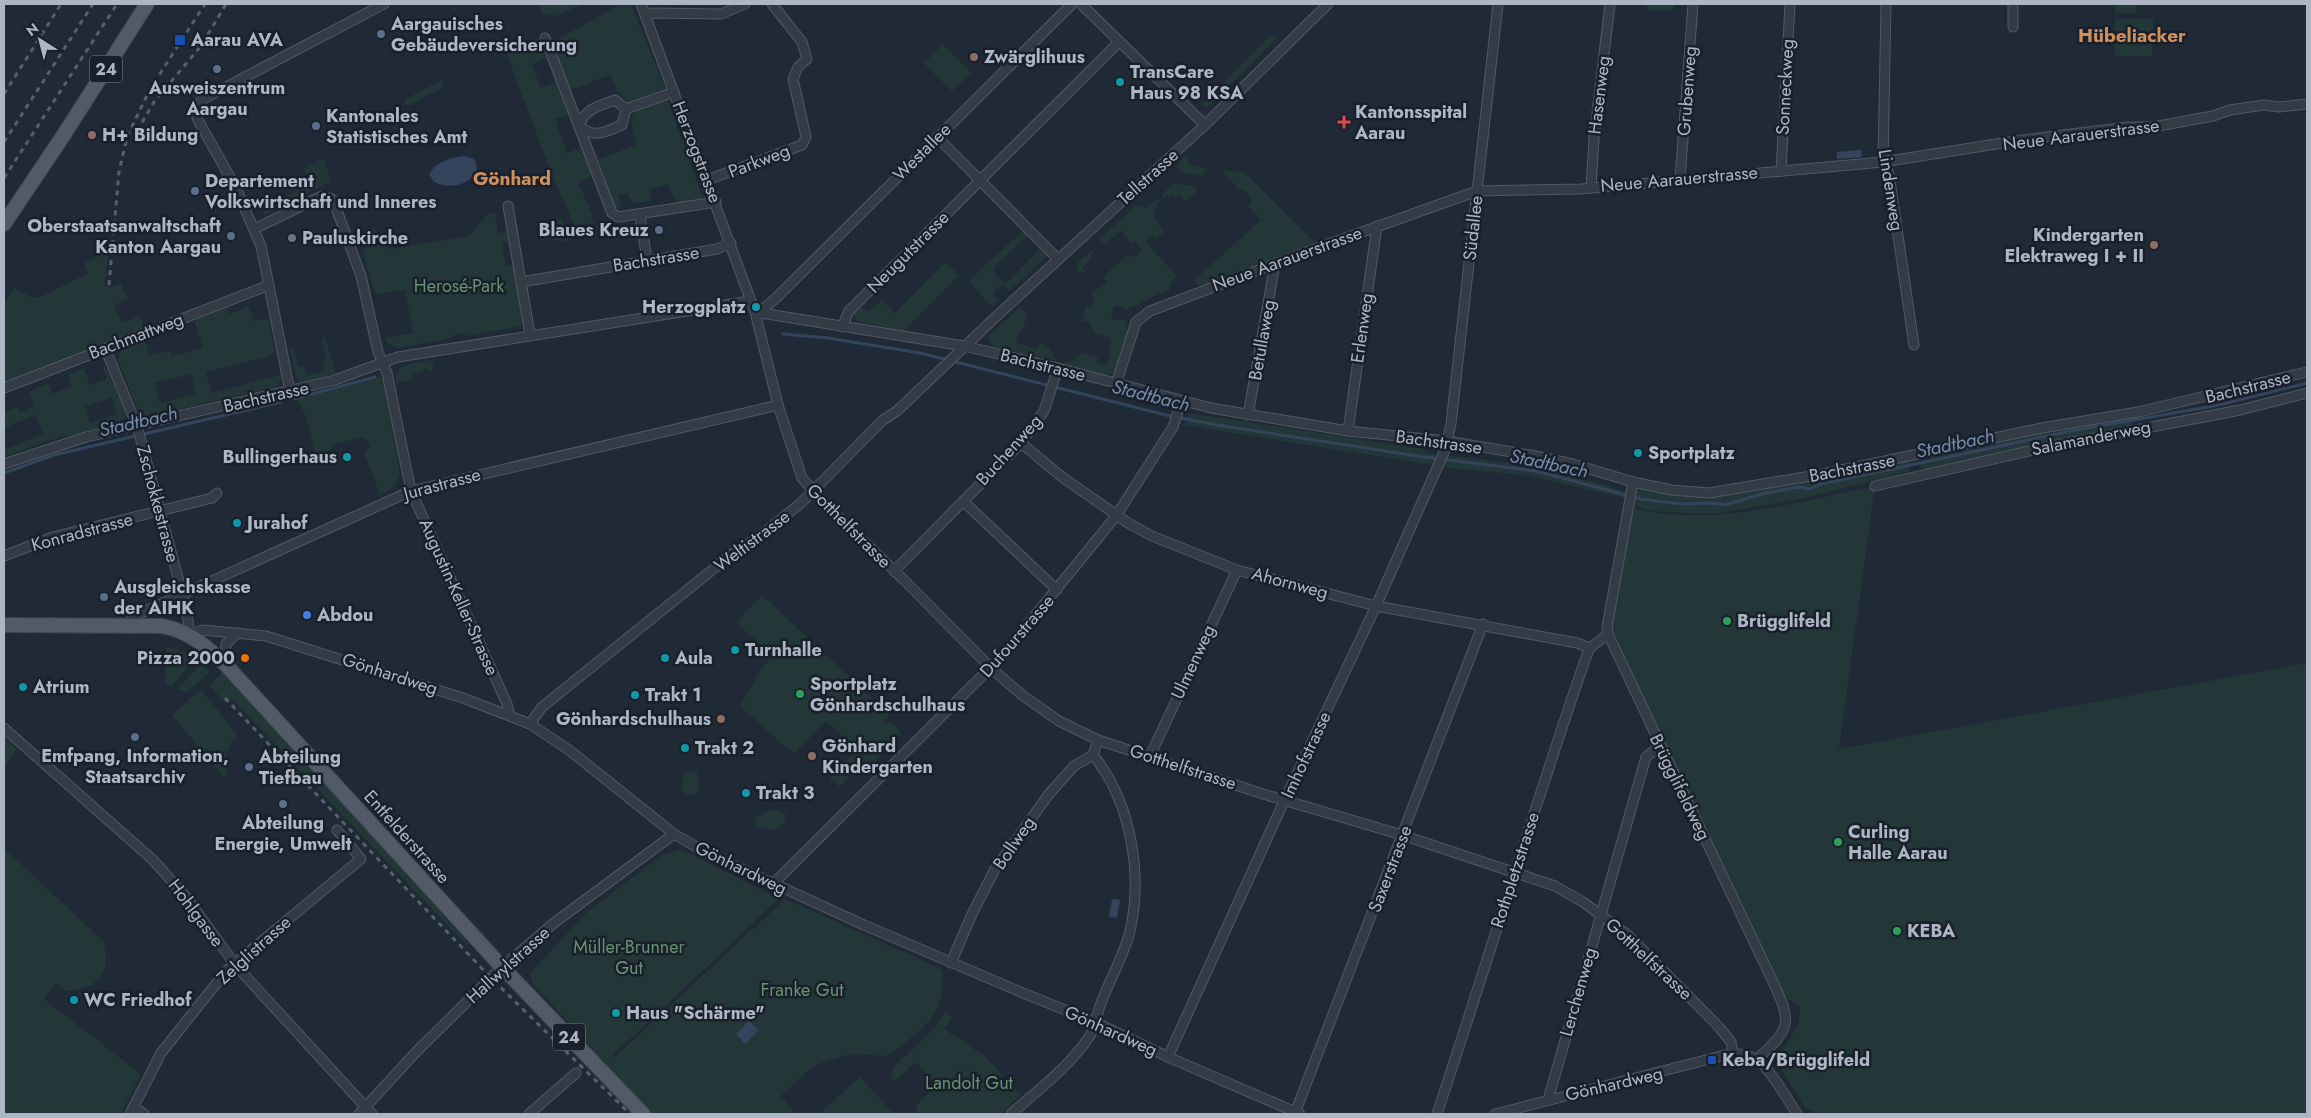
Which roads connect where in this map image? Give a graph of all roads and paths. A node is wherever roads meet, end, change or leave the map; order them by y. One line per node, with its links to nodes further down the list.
1 (148, 4): 35 (main road, 24)
2 (384, 4): 37 (street)
3 (642, 4): 15 (street, Herzogstrasse)
4 (745, 4): 15 (street)
5 (772, 4): 28 (street, Parkweg)
6 (1072, 4): 24 (street, Westallee)
7 (1081, 4): 18 (street)
8 (1328, 4): 22 (street, Tellstrasse)
9 (1498, 4): 31 (street, Südallee)
10 (1610, 4): 30 (street, Hasenweg)
11 (1693, 4): 27 (street, Grubenweg)
12 (1790, 4): 26 (street, Sonneckweg)
13 (1886, 4): 25 (street, Lindenweg)
14 (2013, 4): 16 (street)
15 (645, 15): 19 (street, Herzogstrasse)
16 (2013, 27)
17 (545, 38): 23 (street)
18 (1119, 42): 22 (street); 29 (street, Neugutstrasse)
19 (674, 92): 21 (street); 28 (street, Herzogstrasse)
20 (2307, 104): 25 (street, Neue Aarauerstrasse)
21 (626, 109): 23 (street); 23 (street)
22 (1205, 125): 39 (street, Tellstrasse)
23 (579, 126): 34 (street)
24 (937, 138): 29 (street); 45 (street, Westallee)
25 (1883, 162): 26 (street, Neue Aarauerstrasse); 48 (street, Lindenweg)
26 (1781, 171): 27 (street, Neue Aarauerstrasse)
27 (1680, 179): 30 (street, Neue Aarauerstrasse)
28 (707, 180): 32 (street, Herzogstrasse)
29 (979, 180): 39 (street); 46 (street, Neugutstrasse)
30 (1591, 187): 31 (street, Neue Aarauerstrasse)
31 (1477, 191): 36 (street, Neue Aarauerstrasse); 63 (street, Südallee)
32 (716, 202): 34 (street); 38 (street, Herzogstrasse)
33 (508, 206): 42 (street)
34 (640, 215): 40 (street)
35 (4, 224)
36 (1378, 226): 41 (street, Neue Aarauerstrasse); 61 (street, Erlenweg)
37 (254, 229): 43 (street); 51 (street, Augustin-Keller-Strasse)
38 (731, 243): 40 (street, Bachstrasse); 44 (street, Herzogstrasse)
39 (1058, 259): 49 (street, Tellstrasse)
40 (647, 260): 42 (street, Bachstrasse)
41 (1275, 264): 54 (street, Neue Aarauerstrasse); 60 (street, Betullaweg)
42 (521, 282): 47 (street)
43 (268, 286): 50 (street, Bachmattweg); 56 (street)
44 (750, 301): 45 (street); 47 (street, Bachstrasse)
45 (755, 312): 46 (street, Bachstrasse); 59 (street, Gotthelfstrasse)
46 (842, 327): 49 (street, Bachstrasse)
47 (530, 334): 51 (street, Bachstrasse)
48 (1914, 345)
49 (964, 346): 52 (street, Bachstrasse); 70 (street, Weltistrasse)
50 (105, 348): 55 (street, Bachmattweg); 62 (street, Zschokkestrasse)
51 (382, 362): 56 (street, Bachstrasse); 69 (street, Augustin-Keller-Strasse)
52 (1057, 372): 54 (street, Bachstrasse); 64 (street, Buchenweg)
53 (2307, 372): 67 (street, Bachstrasse)
54 (1116, 384): 58 (street, Bachstrasse)
55 (4, 388)
56 (290, 391): 62 (street, Bachstrasse)
57 (2307, 393): 68 (street, Salamanderweg)
58 (1182, 402): 60 (street, Bachstrasse); 74 (street, Dufourstrasse)
59 (778, 405): 69 (street, Jurastrasse); 70 (street, Gotthelfstrasse)
60 (1248, 415): 61 (street, Bachstrasse)
61 (1348, 431): 63 (street, Bachstrasse)
62 (139, 434): 66 (street, Bachstrasse); 73 (street, Zschokkestrasse)
63 (1447, 442): 65 (street, Südallee); 67 (street, Bachstrasse)
64 (1021, 443): 72 (street, Buchenweg); 74 (street, Ahornweg)
65 (1444, 452): 80 (street, Imhofstrasse)
66 (4, 464)
67 (1633, 482): 85 (street)
68 (1875, 486)
69 (411, 491): 79 (street, Jurastrasse); 90 (street, Augustin-Keller-Strasse)
70 (812, 491): 77 (street, Gotthelfstrasse); 91 (street, Weltistrasse)
71 (217, 493): 73 (street, Konradstrasse)
72 (963, 501): 77 (street, Buchenweg); 78 (street, Buchenweg)
73 (160, 512): 75 (street, Konradstrasse); 79 (street, Zschokkestrasse)
74 (1116, 516): 76 (street, Ahornweg); 78 (street, Dufourstrasse)
75 (4, 556)
76 (1237, 570): 80 (street, Ahornweg); 96 (street, Ulmenweg)
77 (894, 571): 88 (street, Gotthelfstrasse)
78 (1056, 590): 88 (street, Dufourstrasse)
79 (182, 594): 81 (street, Jurastrasse); 86 (street, Zschokkestrasse)
80 (1376, 606): 82 (street, Ahornweg); 97 (street, Imhofstrasse)
81 (131, 624): 83 (main road, Entfelderstrasse / 24); 86 (main road, Entfelderstrasse / 24)
82 (1483, 624): 87 (street, Ahornweg); 100 (street, Saxerstrasse)
83 (4, 625)
84 (237, 633): 86 (street, Gönhardweg); 89 (street); 90 (street, Gönhardweg)
85 (1608, 634): 87 (street); 94 (street, Brügglifeldweg)
86 (190, 635): 89 (main road, Entfelderstrasse / 24)
87 (1590, 648): 101 (street, Rothpletzstrasse)
88 (991, 668): 93 (street, Gotthelfstrasse); 102 (street, Dufourstrasse)
89 (238, 679): 106 (main road, Entfelderstrasse / 24)
90 (510, 716): 91 (street, Gönhardweg)
91 (530, 724): 99 (street, Gönhardweg)
92 (4, 728): 105 (street, Hohlgasse)
93 (1098, 740): 95 (street); 96 (street, Gotthelfstrasse)
94 (1660, 746): 103 (street, Lerchenweg); 110 (street, Brügglifeldweg)
95 (1093, 754): 104 (street, Bollweg); 107 (street)
96 (1150, 756): 97 (street, Gotthelfstrasse)
97 (1285, 799): 100 (street, Gotthelfstrasse); 109 (street, Imhofstrasse)
98 (337, 830): 105 (street, Zelglistrasse)
99 (674, 834): 102 (street, Gönhardweg); 106 (street, Hallwylstrasse)
100 (1402, 835): 101 (street, Gotthelfstrasse); 120 (street, Saxerstrasse)
101 (1516, 872): 103 (street, Gotthelfstrasse); 121 (street, Rothpletzstrasse)
102 (773, 884): 104 (street, Gönhardweg)
103 (1600, 914): 108 (street, Gotthelfstrasse); 112 (street, Lerchenweg)
104 (951, 962): 107 (street, Gönhardweg)
105 (234, 964): 113 (street, Zelglistrasse); 114 (street, Hohlgasse)
106 (502, 967): 114 (street, Hallwylstrasse); 118 (main road, Entfelderstrasse / 24)
107 (1095, 1022): 109 (street, Gönhardweg); 119 (street)
108 (1733, 1053): 110 (street); 112 (street, Gönhardweg)
109 (1168, 1057): 120 (street, Gönhardweg)
110 (1757, 1059): 123 (street)
111 (576, 1073): 117 (street)
112 (1548, 1100): 122 (street, Gönhardweg)
113 (131, 1111): 115 (street)
114 (361, 1111): 116 (street, Hohlgasse)
115 (144, 1114)
116 (372, 1114)
117 (529, 1114)
118 (643, 1114)
119 (1011, 1114)
120 (1298, 1114)
121 (1437, 1114)
122 (1495, 1114)
123 (1797, 1114)

